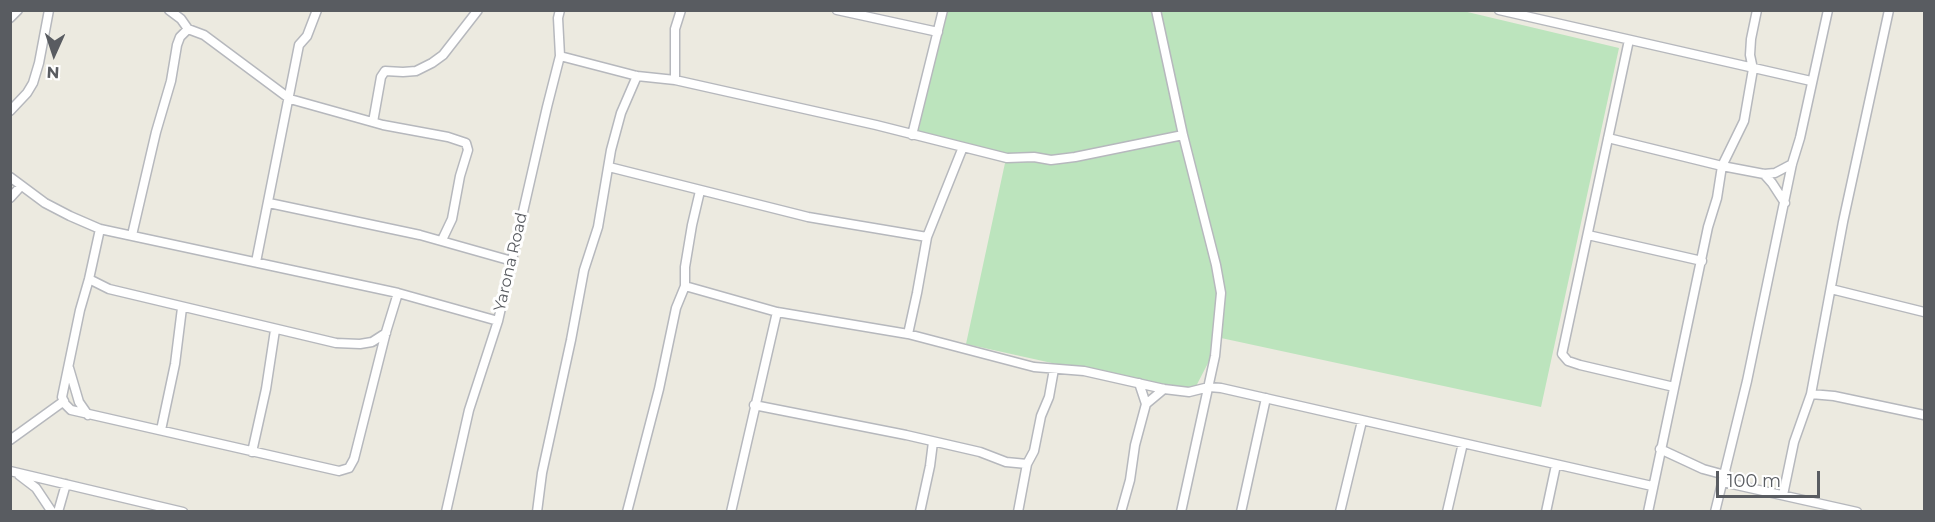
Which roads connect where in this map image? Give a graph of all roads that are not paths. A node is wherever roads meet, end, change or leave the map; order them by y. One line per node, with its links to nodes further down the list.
1 (18, 10): 15 (street)
2 (49, 10): 25 (street)
3 (169, 10): 16 (street)
4 (317, 10): 24 (street)
5 (478, 10): 26 (street)
6 (560, 10): 19 (street, Yarona Road)
7 (681, 10): 22 (street)
8 (837, 10): 17 (street)
9 (943, 10): 17 (street)
10 (1156, 10): 28 (street)
11 (1499, 10): 18 (street)
12 (1757, 10): 20 (street)
13 (1828, 10): 23 (street)
14 (1889, 10): 51 (street)
15 (10, 18)
16 (189, 29): 24 (street); 42 (street)
17 (938, 32): 27 (street)
18 (1629, 40): 20 (street); 29 (street)
19 (561, 56): 21 (street); 46 (street, Yarona Road)
20 (1753, 69): 23 (street); 33 (street)
21 (637, 76): 22 (street); 32 (street)
22 (675, 80): 27 (street)
23 (1811, 81): 31 (street)
24 (290, 99): 26 (street); 39 (street)
25 (10, 111)
26 (373, 122): 45 (street)
27 (912, 135): 30 (street)
28 (1183, 135): 30 (street); 63 (street)
29 (1608, 138): 33 (street); 43 (street)
30 (963, 147): 44 (street)
31 (1792, 164): 34 (street); 40 (street)
32 (609, 166): 37 (street); 91 (street)
33 (1722, 166): 34 (street); 47 (street)
34 (1764, 174): 40 (street)
35 (10, 177): 36 (street)
36 (21, 186): 38 (street); 41 (street)
37 (700, 191): 44 (street); 50 (street)
38 (10, 198)
39 (268, 203): 45 (street); 48 (street)
40 (1785, 203): 83 (street)
41 (100, 229): 42 (street); 49 (street)
42 (132, 235): 48 (street)
43 (1588, 235): 47 (street); 64 (street)
44 (927, 237): 59 (street)
45 (442, 240): 46 (street)
46 (512, 261): 56 (street, Yarona Road)
47 (1702, 261): 64 (street)
48 (256, 262): 52 (street)
49 (89, 279): 53 (street); 60 (street)
50 (685, 286): 54 (street); 92 (street)
51 (1831, 289): 55 (street); 66 (street)
52 (398, 293): 56 (street); 58 (street)
53 (182, 308): 57 (street); 74 (street)
54 (777, 312): 59 (street); 70 (street)
55 (1924, 312)
56 (498, 321): 90 (street, Yarona Road)
57 (275, 330): 58 (street); 79 (street)
58 (386, 333): 79 (street)
59 (908, 334): 61 (street)
60 (68, 364): 68 (street); 71 (street)
61 (1054, 369): 62 (street); 80 (street)
62 (1139, 383): 65 (street); 69 (street)
63 (1209, 387): 65 (street); 67 (street); 97 (street)
64 (1674, 387): 78 (street)
65 (1164, 389): 69 (street)
66 (1811, 394): 72 (street); 86 (street)
67 (1266, 398): 73 (street); 98 (street)
68 (64, 401): 71 (street); 75 (street)
69 (1146, 404): 96 (street)
70 (754, 405): 76 (street); 93 (street)
71 (88, 415): 74 (street)
72 (1924, 415)
73 (1362, 421): 77 (street); 99 (street)
74 (161, 430): 79 (street)
75 (10, 440)
76 (933, 442): 80 (street); 94 (street)
77 (1463, 443): 81 (street); 100 (street)
78 (1660, 449): 83 (street); 85 (street)
79 (252, 452)
80 (1027, 464): 95 (street)
81 (1556, 465): 85 (street); 101 (street)
82 (12, 471): 84 (street); 87 (street)
83 (1724, 479): 86 (street); 103 (street)
84 (66, 484): 87 (street); 89 (street)
85 (1652, 486): 102 (street)
86 (1783, 495): 104 (street)
87 (53, 510): 88 (street)
88 (41, 512)
89 (183, 512)
90 (446, 512)
91 (537, 512)
92 (627, 512)
93 (731, 512)
94 (920, 512)
95 (1018, 512)
96 (1121, 512)
97 (1180, 512)
98 (1241, 512)
99 (1341, 512)
100 (1447, 512)
101 (1546, 512)
102 (1648, 512)
103 (1715, 512)
104 (1857, 512)

